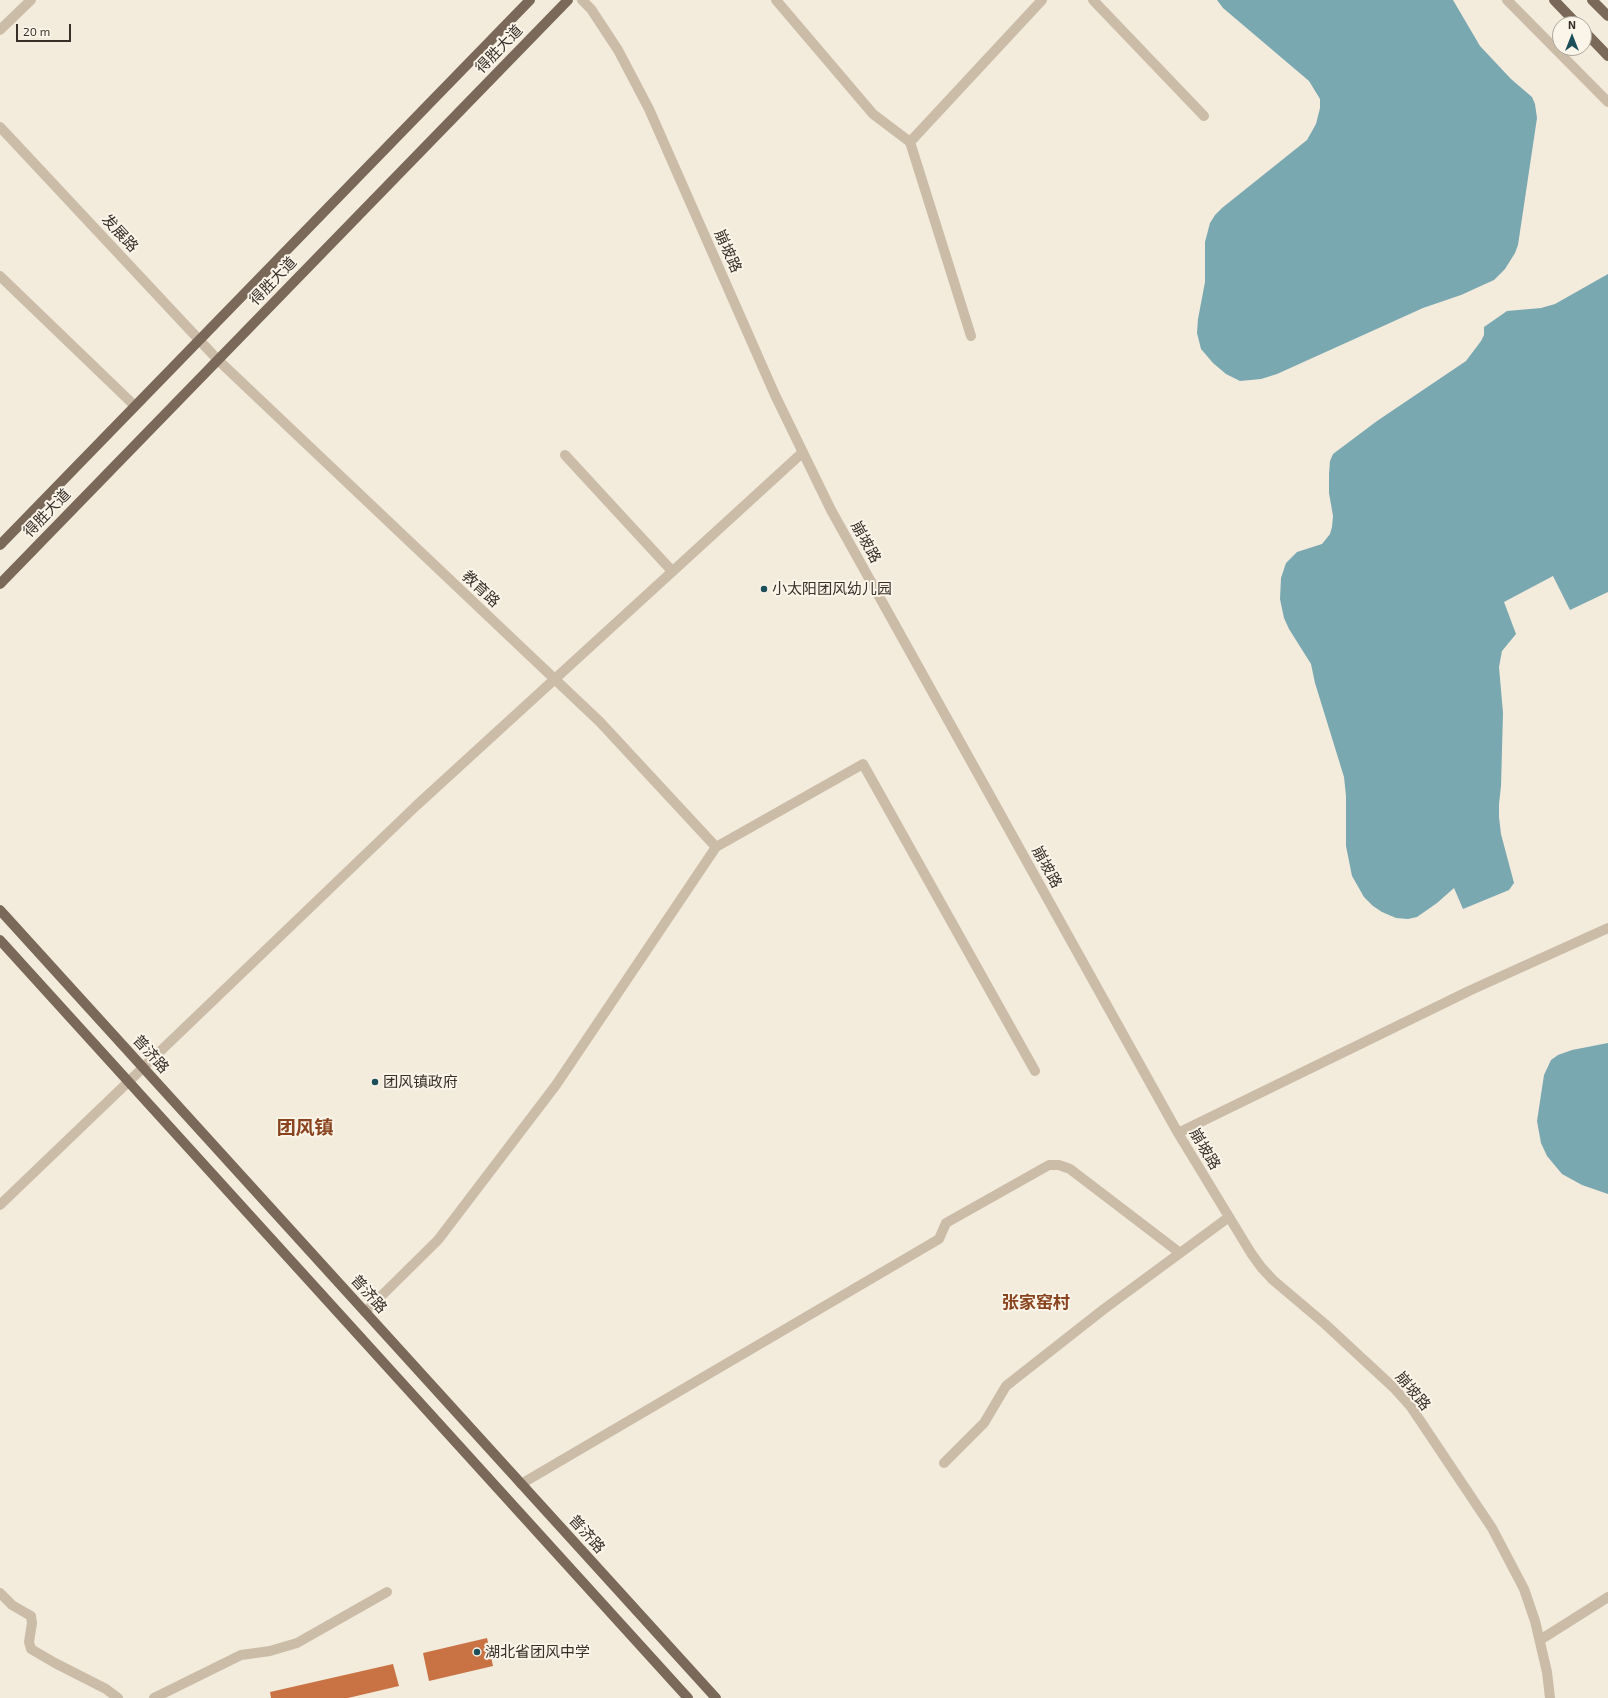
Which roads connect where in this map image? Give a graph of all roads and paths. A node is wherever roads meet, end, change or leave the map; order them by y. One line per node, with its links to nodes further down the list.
1 (31, 0): 13 (street)
2 (530, 0): 22 (main road, 得胜大道)
3 (568, 0): 23 (main road, 得胜大道)
4 (582, 0): 25 (street, 崩坡路)
5 (776, 0): 19 (street)
6 (1042, 0): 19 (street)
7 (1093, 0): 17 (street)
8 (1508, 0): 16 (street)
9 (1554, 0): 11 (main road)
10 (1592, 0): 12 (main road)
11 (1570, 16)
12 (1608, 16)
13 (0, 30)
14 (1592, 39): 15 (main road)
15 (1608, 56)
16 (1608, 102)
17 (1204, 116)
18 (0, 127): 22 (street, 发展路)
19 (910, 142): 21 (street)
20 (0, 276): 24 (street)
21 (971, 336)
22 (200, 340): 23 (street, 发展路); 24 (main road, 得胜大道)
23 (218, 360): 29 (main road, 得胜大道); 30 (street, 教育路)
24 (135, 406): 27 (main road, 得胜大道)
25 (802, 453): 28 (street); 38 (street, 崩坡路)
26 (565, 455): 28 (street)
27 (0, 545)
28 (672, 571): 30 (street)
29 (0, 584)
30 (555, 679): 31 (street, 教育路); 35 (street)
31 (716, 847): 36 (street); 42 (street)
32 (0, 910): 35 (main road, 普济路)
33 (1608, 928): 38 (street)
34 (0, 940): 37 (main road)
35 (142, 1067): 37 (street); 42 (main road, 普济路)
36 (1036, 1071)
37 (128, 1081): 39 (street); 51 (main road)
38 (1178, 1133): 40 (street, 崩坡路)
39 (0, 1205)
40 (1228, 1217): 41 (street); 48 (street, 崩坡路)
41 (1180, 1253): 43 (street); 44 (street)
42 (365, 1312): 44 (main road, 普济路)
43 (944, 1463)
44 (521, 1484): 52 (main road, 普济路)
45 (387, 1592): 50 (street)
46 (0, 1593): 49 (street)
47 (1608, 1597): 48 (street)
48 (1540, 1640): 53 (street, 崩坡路)
49 (118, 1698)
50 (154, 1698)
51 (688, 1698)
52 (716, 1698)
53 (1550, 1698)

